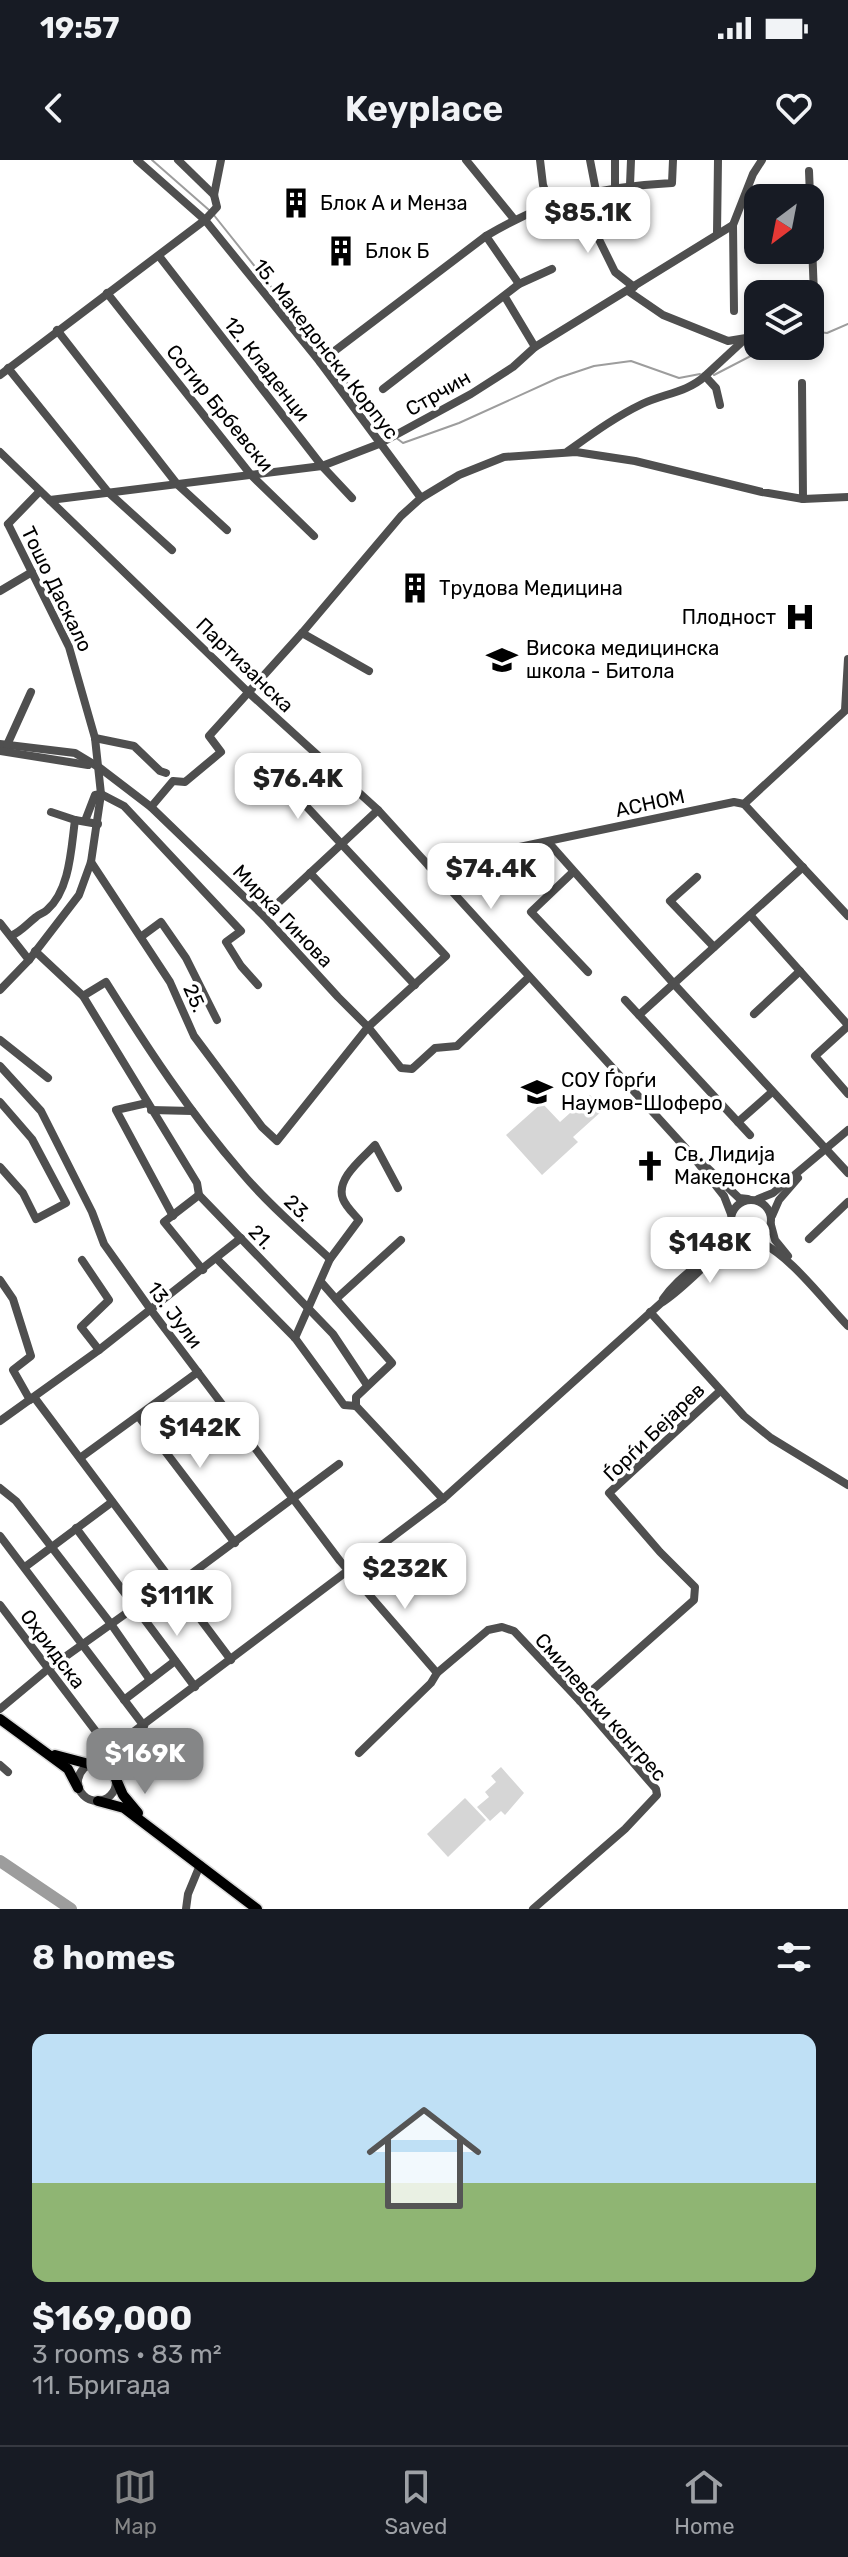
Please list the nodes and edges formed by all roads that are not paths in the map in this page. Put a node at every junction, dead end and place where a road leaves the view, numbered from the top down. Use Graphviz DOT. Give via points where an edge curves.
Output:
graph roads {
  1 [pos="137,160"];
  2 [pos="178,160"];
  3 [pos="221,160"];
  4 [pos="466,160"];
  5 [pos="540,160"];
  6 [pos="590,160"];
  7 [pos="615,160"];
  8 [pos="631,160"];
  9 [pos="673,160"];
  10 [pos="718,160"];
  11 [pos="762,160"];
  12 [pos="809,171"];
  13 [pos="630,185"];
  14 [pos="615,187"];
  15 [pos="596,191"];
  16 [pos="214,195"];
  17 [pos="577,195"];
  18 [pos="550,204"];
  19 [pos="514,219"];
  20 [pos="205,220"];
  21 [pos="733,225"];
  22 [pos="717,233"];
  23 [pos="486,236"];
  24 [pos="159,256"];
  25 [pos="552,269"];
  26 [pos="813,280"];
  27 [pos="519,284"];
  28 [pos="631,289"];
  29 [pos="107,293"];
  30 [pos="505,297"];
  31 [pos="734,311"];
  32 [pos="57,330"];
  33 [pos="744,339"];
  34 [pos="744,341"];
  35 [pos="535,347"];
  36 [pos="320,362"];
  37 [pos="8,368"];
  38 [pos="0,375"];
  39 [pos="705,376"];
  40 [pos="802,383"];
  41 [pos="383,389"];
  42 [pos="720,405"];
  43 [pos="379,444"];
  44 [pos="0,452"];
  45 [pos="567,452"];
  46 [pos="322,466"];
  47 [pos="251,475"];
  48 [pos="177,484"];
  49 [pos="40,491"];
  50 [pos="108,492"];
  51 [pos="848,497"];
  52 [pos="352,498"];
  53 [pos="421,498"];
  54 [pos="803,499"];
  55 [pos="50,500"];
  56 [pos="4,524"];
  57 [pos="227,530"];
  58 [pos="314,536"];
  59 [pos="172,550"];
  60 [pos="32,572"];
  61 [pos="0,591"];
  62 [pos="302,633"];
  63 [pos="848,659"];
  64 [pos="369,671"];
  65 [pos="31,692"];
  66 [pos="248,692"];
  67 [pos="847,711"];
  68 [pos="95,738"];
  69 [pos="2,747"];
  70 [pos="318,756"];
  71 [pos="100,768"];
  72 [pos="166,773"];
  73 [pos="278,776"];
  74 [pos="101,794"];
  75 [pos="257,795"];
  76 [pos="744,804"];
  77 [pos="151,807"];
  78 [pos="378,810"];
  79 [pos="51,812"];
  80 [pos="80,821"];
  81 [pos="98,824"];
  82 [pos="548,842"];
  83 [pos="341,843"];
  84 [pos="91,862"];
  85 [pos="429,866"];
  86 [pos="803,867"];
  87 [pos="573,872"];
  88 [pos="310,873"];
  89 [pos="697,877"];
  90 [pos="670,901"];
  91 [pos="661,908"];
  92 [pos="750,915"];
  93 [pos="264,916"];
  94 [pos="848,916"];
  95 [pos="0,923"];
  96 [pos="11,936"];
  97 [pos="142,936"];
  98 [pos="714,947"];
  99 [pos="35,951"];
  100 [pos="29,960"];
  101 [pos="800,971"];
  102 [pos="588,972"];
  103 [pos="529,977"];
  104 [pos="674,984"];
  105 [pos="258,985"];
  106 [pos="415,985"];
  107 [pos="0,990"];
  108 [pos="83,996"];
  109 [pos="625,1000"];
  110 [pos="754,1014"];
  111 [pos="639,1015"];
  112 [pos="217,1020"];
  113 [pos="848,1026"];
  114 [pos="368,1027"];
  115 [pos="0,1040"];
  116 [pos="0,1066"];
  117 [pos="48,1078"];
  118 [pos="772,1092"];
  119 [pos="848,1094"];
  120 [pos="0,1102"];
  121 [pos="149,1106"];
  122 [pos="192,1111"];
  123 [pos="738,1122"];
  124 [pos="848,1130"];
  125 [pos="750,1135"];
  126 [pos="827,1149"];
  127 [pos="691,1154"];
  128 [pos="0,1167"];
  129 [pos="848,1173"];
  130 [pos="398,1188"];
  131 [pos="199,1195"];
  132 [pos="752,1200"];
  133 [pos="848,1202"];
  134 [pos="173,1216"];
  135 [pos="731,1218"];
  136 [pos="771,1222"];
  137 [pos="241,1238"];
  138 [pos="809,1239"];
  139 [pos="401,1240"];
  140 [pos="751,1240"];
  141 [pos="217,1259"];
  142 [pos="330,1259"];
  143 [pos="82,1260"];
  144 [pos="203,1270"];
  145 [pos="0,1280"];
  146 [pos="321,1282"];
  147 [pos="807,1283"];
  148 [pos="336,1299"];
  149 [pos="661,1303"];
  150 [pos="307,1307"];
  151 [pos="151,1310"];
  152 [pos="650,1312"];
  153 [pos="848,1326"];
  154 [pos="295,1338"];
  155 [pos="99,1350"];
  156 [pos="198,1372"];
  157 [pos="367,1385"];
  158 [pos="720,1391"];
  159 [pos="32,1399"];
  160 [pos="356,1406"];
  161 [pos="139,1417"];
  162 [pos="0,1421"];
  163 [pos="80,1458"];
  164 [pos="339,1464"];
  165 [pos="848,1485"];
  166 [pos="0,1488"];
  167 [pos="294,1499"];
  168 [pos="443,1499"];
  169 [pos="112,1502"];
  170 [pos="76,1528"];
  171 [pos="0,1536"];
  172 [pos="235,1543"];
  173 [pos="52,1547"];
  174 [pos="25,1567"];
  175 [pos="348,1570"];
  176 [pos="175,1586"];
  177 [pos="0,1605"];
  178 [pos="135,1607"];
  179 [pos="111,1624"];
  180 [pos="82,1644"];
  181 [pos="231,1660"];
  182 [pos="175,1661"];
  183 [pos="48,1669"];
  184 [pos="437,1673"];
  185 [pos="150,1680"];
  186 [pos="195,1687"];
  187 [pos="124,1700"];
  188 [pos="580,1701"];
  189 [pos="0,1709"];
  190 [pos="0,1719"];
  191 [pos="140,1729"];
  192 [pos="110,1750"];
  193 [pos="46,1751"];
  194 [pos="359,1753"];
  195 [pos="90,1763"];
  196 [pos="0,1765"];
  197 [pos="8,1772"];
  198 [pos="116,1779"];
  199 [pos="78,1788"];
  200 [pos="98,1801"];
  201 [pos="150,1827"];
  202 [pos="200,1865"];
  203 [pos="186,1909"];
  204 [pos="257,1909"];
  205 [pos="533,1909"];
  1 -- 20 [label="street, 15. Македонски Корпус"];
  2 -- 16 [label="street"];
  3 -- 16 [label="street"];
  4 -- 19 [label="street"];
  5 -- 18 [label="street"];
  6 -- 15 [label="street"];
  7 -- 14 [label="street"];
  8 -- 13 [label="street"];
  9 -- 13 [label="street" via="672,183"];
  10 -- 22 [label="street"];
  11 -- 21 [label="street"];
  12 -- 26 [label="street"];
  13 -- 14 [label="street"];
  14 -- 15 [label="street"];
  15 -- 17 [label="street"];
  16 -- 20 [label="street" via="217,207"];
  17 -- 18 [label="street"];
  17 -- 28 [label="street" via="615,272"];
  18 -- 19 [label="street"];
  19 -- 23 [label="street"];
  20 -- 24 [label="street"];
  20 -- 36 [label="street, 15. Македонски Корпус"];
  21 -- 22 [label="street, Стрчин"];
  21 -- 31 [label="street"];
  22 -- 28 [label="street, Стрчин"];
  23 -- 27 [label="street"];
  23 -- 36 [label="street"];
  24 -- 29 [label="street"];
  24 -- 46 [label="street, 12. Кладенци"];
  25 -- 27 [label="street"];
  27 -- 30 [label="street"];
  28 -- 33 [label="street" via="663,315 728,341"];
  28 -- 35 [label="street, Стрчин"];
  29 -- 32 [label="street"];
  29 -- 47 [label="street, Сотир Брбевски"];
  30 -- 35 [label="street"];
  30 -- 41 [label="street"];
  32 -- 37 [label="street"];
  32 -- 48 [label="street"];
  34 -- 39 [label="street"];
  35 -- 43 [label="street, Стрчин" via="502,373"];
  36 -- 43 [label="street, 15. Македонски Корпус"];
  37 -- 38 [label="street"];
  37 -- 50 [label="street"];
  39 -- 42 [label="street" via="716,388"];
  39 -- 45 [label="street" via="621,415"];
  40 -- 54 [label="street"];
  43 -- 46 [label="street, Стрчин"];
  43 -- 53 [label="street, 15. Македонски Корпус"];
  44 -- 49 [label="street, Партизанска"];
  45 -- 53 [label="street" via="504,457"];
  45 -- 54 [label="street" via="635,461"];
  46 -- 47 [label="street, Стрчин"];
  46 -- 52 [label="street, 12. Кладенци"];
  47 -- 48 [label="street, Стрчин"];
  47 -- 58 [label="street, Сотир Брбевски"];
  48 -- 50 [label="street, Стрчин"];
  48 -- 57 [label="street"];
  49 -- 55 [label="street, Партизанска"];
  49 -- 56 [label="street"];
  50 -- 55 [label="street, Стрчин"];
  50 -- 59 [label="street"];
  51 -- 54 [label="street"];
  53 -- 62 [label="street"];
  55 -- 66 [label="street, Партизанска"];
  56 -- 60 [label="street, Тошо Даскало"];
  60 -- 61 [label="street"];
  60 -- 68 [label="street, Тошо Даскало" via="69,647"];
  62 -- 64 [label="street"];
  62 -- 66 [label="street"];
  63 -- 67 [label="street"];
  65 -- 69 [label="street"];
  66 -- 70 [label="street, Партизанска"];
  66 -- 77 [label="street" via="209,736 221,752 185,782 173,781"];
  67 -- 76 [label="street"];
  68 -- 71 [label="street, Тошо Даскало"];
  68 -- 72 [label="street" via="134,746"];
  69 -- 71 [label="street, Мирка Гинова" via="75,753"];
  70 -- 73 [label="street" via="313,761 298,759"];
  70 -- 78 [label="street, Партизанска"];
  71 -- 74 [label="street, Тошо Даскало"];
  71 -- 77 [label="street, Мирка Гинова"];
  73 -- 75 [label="street"];
  73 -- 83 [label="street"];
  74 -- 80 [label="street" via="95,795"];
  74 -- 81 [label="street, Тошо Даскало"];
  74 -- 105 [label="street" via="124,806 241,931 226,942"];
  76 -- 82 [label="street, АСНОМ"];
  76 -- 86 [label="street"];
  77 -- 93 [label="street, Мирка Гинова"];
  78 -- 83 [label="street"];
  78 -- 85 [label="street, Партизанска"];
  79 -- 80 [label="street"];
  80 -- 81 [label="street"];
  80 -- 96 [label="street" via="60,894"];
  81 -- 84 [label="street, Тошо Даскало"];
  82 -- 85 [label="street, АСНОМ"];
  82 -- 87 [label="street"];
  83 -- 88 [label="street"];
  83 -- 106 [label="street" via="446,956"];
  84 -- 97 [label="street, 25."];
  84 -- 99 [label="street, Тошо Даскало" via="72,907"];
  85 -- 103 [label="street, Партизанска"];
  86 -- 92 [label="street"];
  86 -- 94 [label="street"];
  87 -- 102 [label="street" via="531,912"];
  87 -- 104 [label="street"];
  88 -- 93 [label="street"];
  88 -- 106 [label="street"];
  89 -- 90 [label="street"];
  90 -- 91 [label="street"];
  90 -- 98 [label="street"];
  92 -- 98 [label="street"];
  92 -- 101 [label="street"];
  93 -- 114 [label="street, Мирка Гинова"];
  95 -- 96 [label="street"];
  96 -- 100 [label="street"];
  97 -- 112 [label="street" via="161,922"];
  97 -- 114 [label="street, 25." via="194,1036 277,1141"];
  98 -- 104 [label="street"];
  99 -- 100 [label="street, Тошо Даскало"];
  99 -- 108 [label="street, 21."];
  100 -- 107 [label="street, Тошо Даскало"];
  101 -- 110 [label="street"];
  101 -- 113 [label="street"];
  103 -- 114 [label="street, Мирка Гинова" via="457,1046 435,1048 412,1069 401,1068"];
  103 -- 127 [label="street, Партизанска"];
  104 -- 111 [label="street"];
  104 -- 118 [label="street"];
  106 -- 114 [label="street"];
  108 -- 121 [label="street, 21."];
  108 -- 122 [label="street, 23." via="106,982"];
  109 -- 111 [label="street"];
  111 -- 123 [label="street"];
  113 -- 119 [label="street" via="815,1056"];
  115 -- 117 [label="street"];
  116 -- 151 [label="street, 13. Јули" via="41,1111 104,1244"];
  118 -- 123 [label="street"];
  118 -- 126 [label="street"];
  120 -- 128 [label="street" via="32,1139 66,1203 36,1219 23,1193"];
  121 -- 122 [label="street"];
  121 -- 131 [label="street, 21." via="197,1183"];
  121 -- 134 [label="street" via="116,1110"];
  122 -- 142 [label="street, 23." via="243,1174"];
  123 -- 125 [label="street"];
  124 -- 126 [label="street"];
  126 -- 129 [label="street"];
  126 -- 132 [label="street" via="773,1193"];
  126 -- 136 [label="street" via="784,1193"];
  127 -- 132 [label="street, Партизанска" via="739,1198"];
  127 -- 135 [label="street, Партизанска" via="724,1196"];
  130 -- 142 [label="street" via="375,1145 341,1188 343,1200 359,1220"];
  131 -- 134 [label="street"];
  131 -- 137 [label="street, 21."];
  132 -- 135 [label="street" via="738,1204"];
  132 -- 136 [label="street" via="766,1206"];
  133 -- 138 [label="street"];
  134 -- 144 [label="street" via="164,1222"];
  135 -- 140 [label="street" via="736,1233"];
  135 -- 149 [label="street" via="720,1244"];
  136 -- 140 [label="street" via="765,1235"];
  136 -- 147 [label="street" via="775,1240"];
  137 -- 141 [label="street"];
  137 -- 150 [label="street, 21."];
  139 -- 148 [label="street"];
  140 -- 147 [label="street" via="769,1244"];
  140 -- 149 [label="street" via="726,1249"];
  141 -- 144 [label="street"];
  141 -- 154 [label="street"];
  142 -- 146 [label="street"];
  143 -- 155 [label="street" via="109,1300 81,1327"];
  144 -- 151 [label="street"];
  145 -- 159 [label="street" via="13,1299 29,1346 31,1356 13,1370"];
  146 -- 148 [label="street"];
  146 -- 150 [label="street"];
  147 -- 153 [label="street"];
  148 -- 157 [label="street" via="392,1363"];
  149 -- 152 [label="street"];
  150 -- 154 [label="street"];
  150 -- 157 [label="street, 21." via="333,1334"];
  151 -- 155 [label="street"];
  151 -- 156 [label="street, 13. Јули"];
  152 -- 158 [label="street"];
  152 -- 168 [label="street"];
  154 -- 160 [label="street" via="344,1405"];
  155 -- 159 [label="street"];
  156 -- 161 [label="street"];
  156 -- 167 [label="street, 13. Јули"];
  157 -- 160 [label="street" via="356,1397"];
  158 -- 165 [label="street" via="771,1438"];
  158 -- 188 [label="street, Ѓорѓи Бејарев" via="609,1493 695,1587 694,1600"];
  159 -- 162 [label="street"];
  159 -- 163 [label="street"];
  160 -- 168 [label="street"];
  161 -- 163 [label="street"];
  161 -- 172 [label="street"];
  163 -- 169 [label="street"];
  164 -- 167 [label="street"];
  166 -- 173 [label="street"];
  167 -- 172 [label="street"];
  167 -- 175 [label="street, 13. Јули"];
  168 -- 175 [label="street"];
  169 -- 170 [label="street"];
  169 -- 176 [label="street"];
  170 -- 173 [label="street"];
  170 -- 178 [label="street"];
  171 -- 174 [label="street"];
  172 -- 176 [label="street"];
  173 -- 174 [label="street"];
  173 -- 179 [label="street"];
  174 -- 180 [label="street"];
  175 -- 181 [label="street"];
  175 -- 184 [label="street, 13. Јули"];
  176 -- 181 [label="street"];
  177 -- 183 [label="street, Охридска"];
  178 -- 179 [label="street"];
  178 -- 182 [label="street"];
  179 -- 180 [label="street"];
  179 -- 185 [label="street"];
  180 -- 183 [label="street"];
  180 -- 187 [label="street"];
  181 -- 186 [label="street"];
  182 -- 185 [label="street"];
  182 -- 186 [label="street"];
  183 -- 189 [label="street"];
  183 -- 192 [label="street, Охридска"];
  184 -- 188 [label="street, Смилевски конгрес" via="488,1630 502,1627 514,1631"];
  184 -- 194 [label="street, Смилевски конгрес"];
  185 -- 187 [label="street"];
  186 -- 191 [label="street"];
  187 -- 191 [label="street"];
  188 -- 205 [label="street, Смилевски конгрес" via="657,1795"];
  190 -- 193 [label="main road"];
  191 -- 192 [label="street"];
  191 -- 198 [label="street" via="123,1752"];
  192 -- 195 [label="street"];
  193 -- 195 [label="main road"];
  193 -- 199 [label="main road" via="68,1769"];
  195 -- 198 [label="street" via="105,1764"];
  195 -- 199 [label="street" via="78,1776"];
  196 -- 197 [label="street"];
  198 -- 200 [label="street" via="110,1796"];
  198 -- 201 [label="main road"];
  199 -- 200 [label="street" via="85,1798"];
  200 -- 201 [label="main road" via="124,1808"];
  201 -- 202 [label="main road"];
  202 -- 203 [label="street"];
  202 -- 204 [label="main road"];
}
